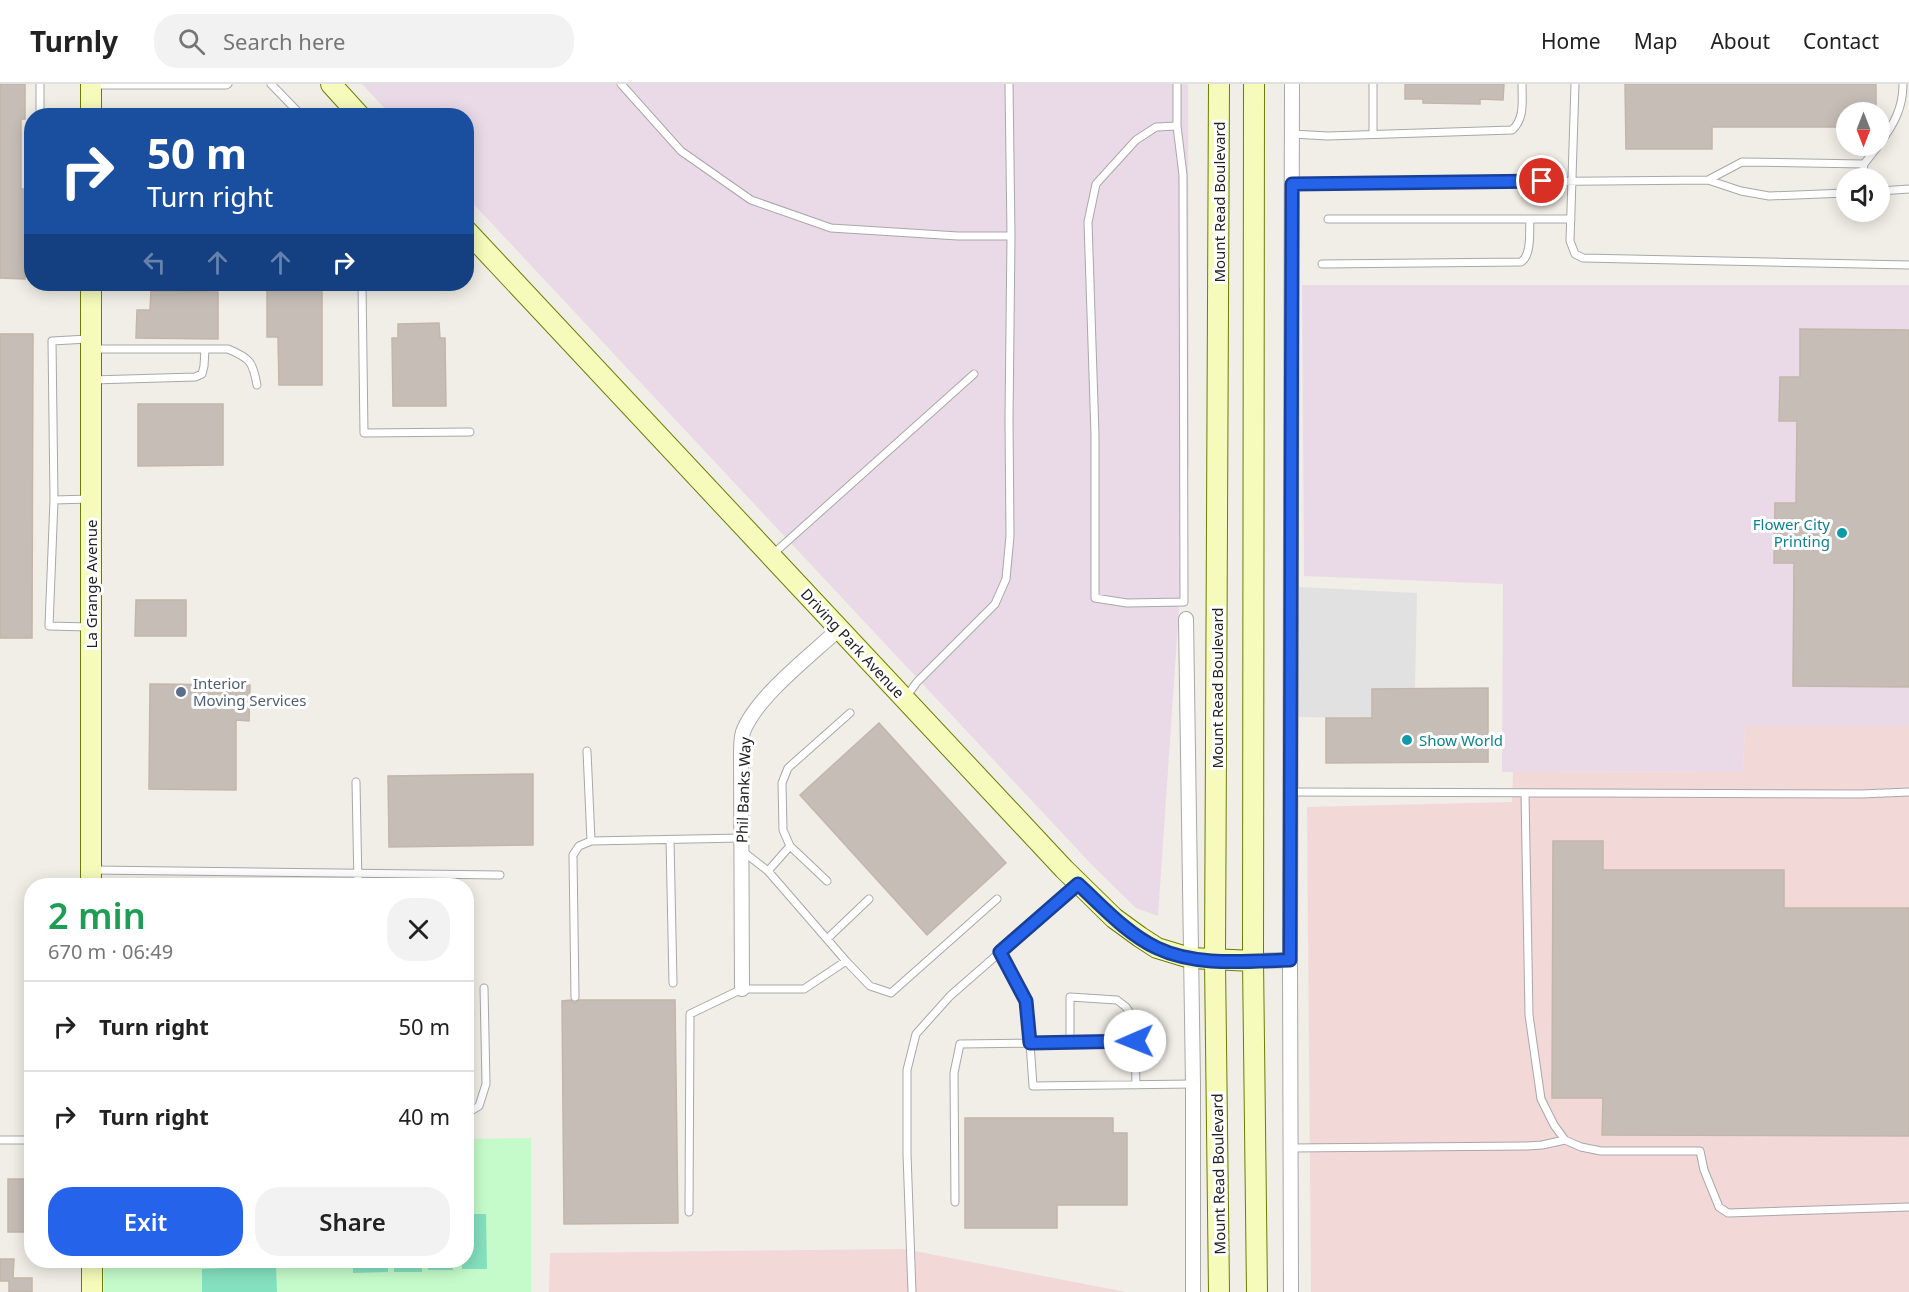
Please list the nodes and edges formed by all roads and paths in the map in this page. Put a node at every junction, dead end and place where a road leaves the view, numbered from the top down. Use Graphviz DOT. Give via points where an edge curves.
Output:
graph roads {
  1 [pos="40,84"];
  2 [pos="228,84"];
  3 [pos="272,84"];
  4 [pos="331,84"];
  5 [pos="621,84"];
  6 [pos="1009,84"];
  7 [pos="1177,84"];
  8 [pos="1219,84"];
  9 [pos="1254,84"];
  10 [pos="1292,84"];
  11 [pos="1372,84"];
  12 [pos="1522,84"];
  13 [pos="1575,84"];
  14 [pos="1903,84"];
  15 [pos="91,85"];
  16 [pos="127,85"];
  17 [pos="40,108"];
  18 [pos="91,108"];
  19 [pos="294,108"];
  20 [pos="353,108"];
  21 [pos="1177,126"];
  22 [pos="1890,130"];
  23 [pos="1292,134"];
  24 [pos="1373,134"];
  25 [pos="1870,156"];
  26 [pos="1864,164"];
  27 [pos="1863,168"];
  28 [pos="1708,180"];
  29 [pos="1572,182"];
  30 [pos="1292,184"];
  31 [pos="1909,189"];
  32 [pos="1890,190"];
  33 [pos="1836,193"];
  34 [pos="1328,219"];
  35 [pos="1530,219"];
  36 [pos="1571,219"];
  37 [pos="1011,236"];
  38 [pos="474,239"];
  39 [pos="1322,264"];
  40 [pos="1909,265"];
  41 [pos="91,291"];
  42 [pos="362,291"];
  43 [pos="91,344"];
  44 [pos="205,349"];
  45 [pos="974,374"];
  46 [pos="91,380"];
  47 [pos="257,385"];
  48 [pos="470,432"];
  49 [pos="91,499"];
  50 [pos="54,500"];
  51 [pos="771,555"];
  52 [pos="1184,602"];
  53 [pos="1186,619"];
  54 [pos="91,627"];
  55 [pos="839,629"];
  56 [pos="905,699"];
  57 [pos="850,712"];
  58 [pos="587,752"];
  59 [pos="356,782"];
  60 [pos="1290,792"];
  61 [pos="1909,792"];
  62 [pos="1525,793"];
  63 [pos="670,840"];
  64 [pos="591,841"];
  65 [pos="741,844"];
  66 [pos="790,846"];
  67 [pos="768,871"];
  68 [pos="358,872"];
  69 [pos="500,875"];
  70 [pos="91,878"];
  71 [pos="358,878"];
  72 [pos="827,881"];
  73 [pos="1078,884"];
  74 [pos="997,899"];
  75 [pos="869,900"];
  76 [pos="827,939"];
  77 [pos="1000,952"];
  78 [pos="1190,958"];
  79 [pos="1290,960"];
  80 [pos="846,961"];
  81 [pos="1215,961"];
  82 [pos="1253,961"];
  83 [pos="673,983"];
  84 [pos="484,988"];
  85 [pos="742,989"];
  86 [pos="575,998"];
  87 [pos="1135,1041"];
  88 [pos="1070,1042"];
  89 [pos="1030,1043"];
  90 [pos="1193,1084"];
  91 [pos="1136,1085"];
  92 [pos="474,1109"];
  93 [pos="0,1140"];
  94 [pos="24,1140"];
  95 [pos="1565,1140"];
  96 [pos="1291,1148"];
  97 [pos="955,1202"];
  98 [pos="1909,1207"];
  99 [pos="689,1212"];
  100 [pos="92,1268"];
  101 [pos="92,1292"];
  102 [pos="912,1292"];
  103 [pos="1193,1292"];
  104 [pos="1219,1292"];
  105 [pos="1257,1292"];
  106 [pos="1292,1292"];
  1 -- 17 [label="lane"];
  2 -- 16 [label="lane"];
  3 -- 19 [label="lane"];
  4 -- 20 [label="main road"];
  5 -- 37 [label="lane" via="681,151 751,200 831,228"];
  6 -- 37 [label="lane"];
  7 -- 21 [label="lane"];
  8 -- 81 [label="main road, Mount Read Boulevard"];
  9 -- 82 [label="main road"];
  10 -- 23 [label="street"];
  11 -- 24 [label="lane"];
  12 -- 24 [label="lane" via="1521,113 1512,130"];
  13 -- 29 [label="lane"];
  14 -- 22 [label="lane" via="1903,101"];
  15 -- 16 [label="lane"];
  15 -- 18 [label="main road"];
  21 -- 52 [label="lane" via="1183,175"];
  21 -- 52 [label="lane" via="1156,127 1136,140 1096,184 1088,222 1095,435 1095,597 1127,603"];
  23 -- 24 [label="lane"];
  23 -- 30 [label="street"];
  25 -- 26 [label="lane"];
  26 -- 27 [label="lane"];
  26 -- 28 [label="lane" via="1742,162"];
  28 -- 29 [label="lane"];
  28 -- 33 [label="lane" via="1769,196"];
  29 -- 30 [label="lane"];
  29 -- 36 [label="lane"];
  30 -- 60 [label="street"];
  31 -- 32 [label="lane"];
  34 -- 35 [label="lane"];
  35 -- 36 [label="lane"];
  35 -- 39 [label="lane" via="1528,254 1521,262"];
  36 -- 40 [label="lane" via="1570,241 1575,254 1583,258"];
  37 -- 56 [label="lane" via="1010,536 1006,579 995,604"];
  38 -- 51 [label="main road, Driving Park Avenue"];
  41 -- 43 [label="main road, La Grange Avenue"];
  42 -- 48 [label="lane" via="364,433"];
  43 -- 44 [label="lane"];
  43 -- 46 [label="main road, La Grange Avenue"];
  43 -- 50 [label="lane" via="52,341"];
  44 -- 46 [label="lane" via="202,374 195,377"];
  44 -- 47 [label="lane" via="228,349 241,354 254,366"];
  45 -- 51 [label="lane"];
  46 -- 49 [label="main road, La Grange Avenue"];
  49 -- 50 [label="lane"];
  49 -- 54 [label="main road, La Grange Avenue"];
  50 -- 54 [label="lane" via="49,626"];
  51 -- 55 [label="main road, Driving Park Avenue"];
  52 -- 53 [label="lane"];
  53 -- 78 [label="street, Mount Read Boulevard"];
  54 -- 70 [label="main road, La Grange Avenue"];
  55 -- 56 [label="main road, Driving Park Avenue"];
  55 -- 65 [label="street, Phil Banks Way" via="750,716 742,734"];
  56 -- 73 [label="main road, Driving Park Avenue"];
  57 -- 66 [label="lane" via="788,768 782,783 783,830"];
  58 -- 64 [label="lane"];
  59 -- 68 [label="lane"];
  60 -- 62 [label="lane"];
  60 -- 79 [label="street"];
  61 -- 62 [label="lane"];
  62 -- 95 [label="lane" via="1529,1014 1541,1099"];
  63 -- 64 [label="lane"];
  63 -- 65 [label="lane"];
  63 -- 83 [label="lane"];
  64 -- 86 [label="lane" via="579,846 573,855"];
  65 -- 67 [label="lane"];
  65 -- 85 [label="street, Phil Banks Way"];
  66 -- 67 [label="lane"];
  66 -- 72 [label="lane"];
  67 -- 76 [label="lane"];
  68 -- 69 [label="lane"];
  68 -- 70 [label="lane"];
  68 -- 71 [label="lane"];
  73 -- 77 [label="lane"];
  73 -- 78 [label="main road, Driving Park Avenue" via="1140,937 1157,948"];
  74 -- 80 [label="lane" via="891,993 870,986"];
  75 -- 76 [label="lane"];
  76 -- 80 [label="lane"];
  77 -- 89 [label="lane" via="1026,1001"];
  77 -- 102 [label="lane" via="950,996 916,1034 907,1070"];
  78 -- 81 [label="main road, Driving Park Avenue"];
  78 -- 90 [label="street, Mount Read Boulevard"];
  79 -- 82 [label="street, Driving Park Avenue"];
  79 -- 96 [label="street"];
  80 -- 85 [label="lane" via="804,989"];
  81 -- 82 [label="main road, Driving Park Avenue"];
  81 -- 104 [label="main road, Mount Read Boulevard"];
  82 -- 105 [label="main road"];
  84 -- 92 [label="lane" via="486,1084 479,1106"];
  85 -- 99 [label="lane" via="690,1014"];
  87 -- 88 [label="lane"];
  87 -- 88 [label="lane" via="1132,1016 1126,1006 1117,1000 1070,997"];
  87 -- 91 [label="lane"];
  88 -- 89 [label="lane"];
  89 -- 91 [label="lane" via="1033,1086"];
  89 -- 97 [label="lane" via="960,1044 954,1073"];
  90 -- 91 [label="lane"];
  90 -- 103 [label="street, Mount Read Boulevard"];
  93 -- 94 [label="lane"];
  95 -- 96 [label="lane" via="1527,1146"];
  95 -- 98 [label="lane" via="1601,1151 1700,1151 1714,1198 1728,1213"];
  96 -- 106 [label="street"];
  100 -- 101 [label="main road"];
}
